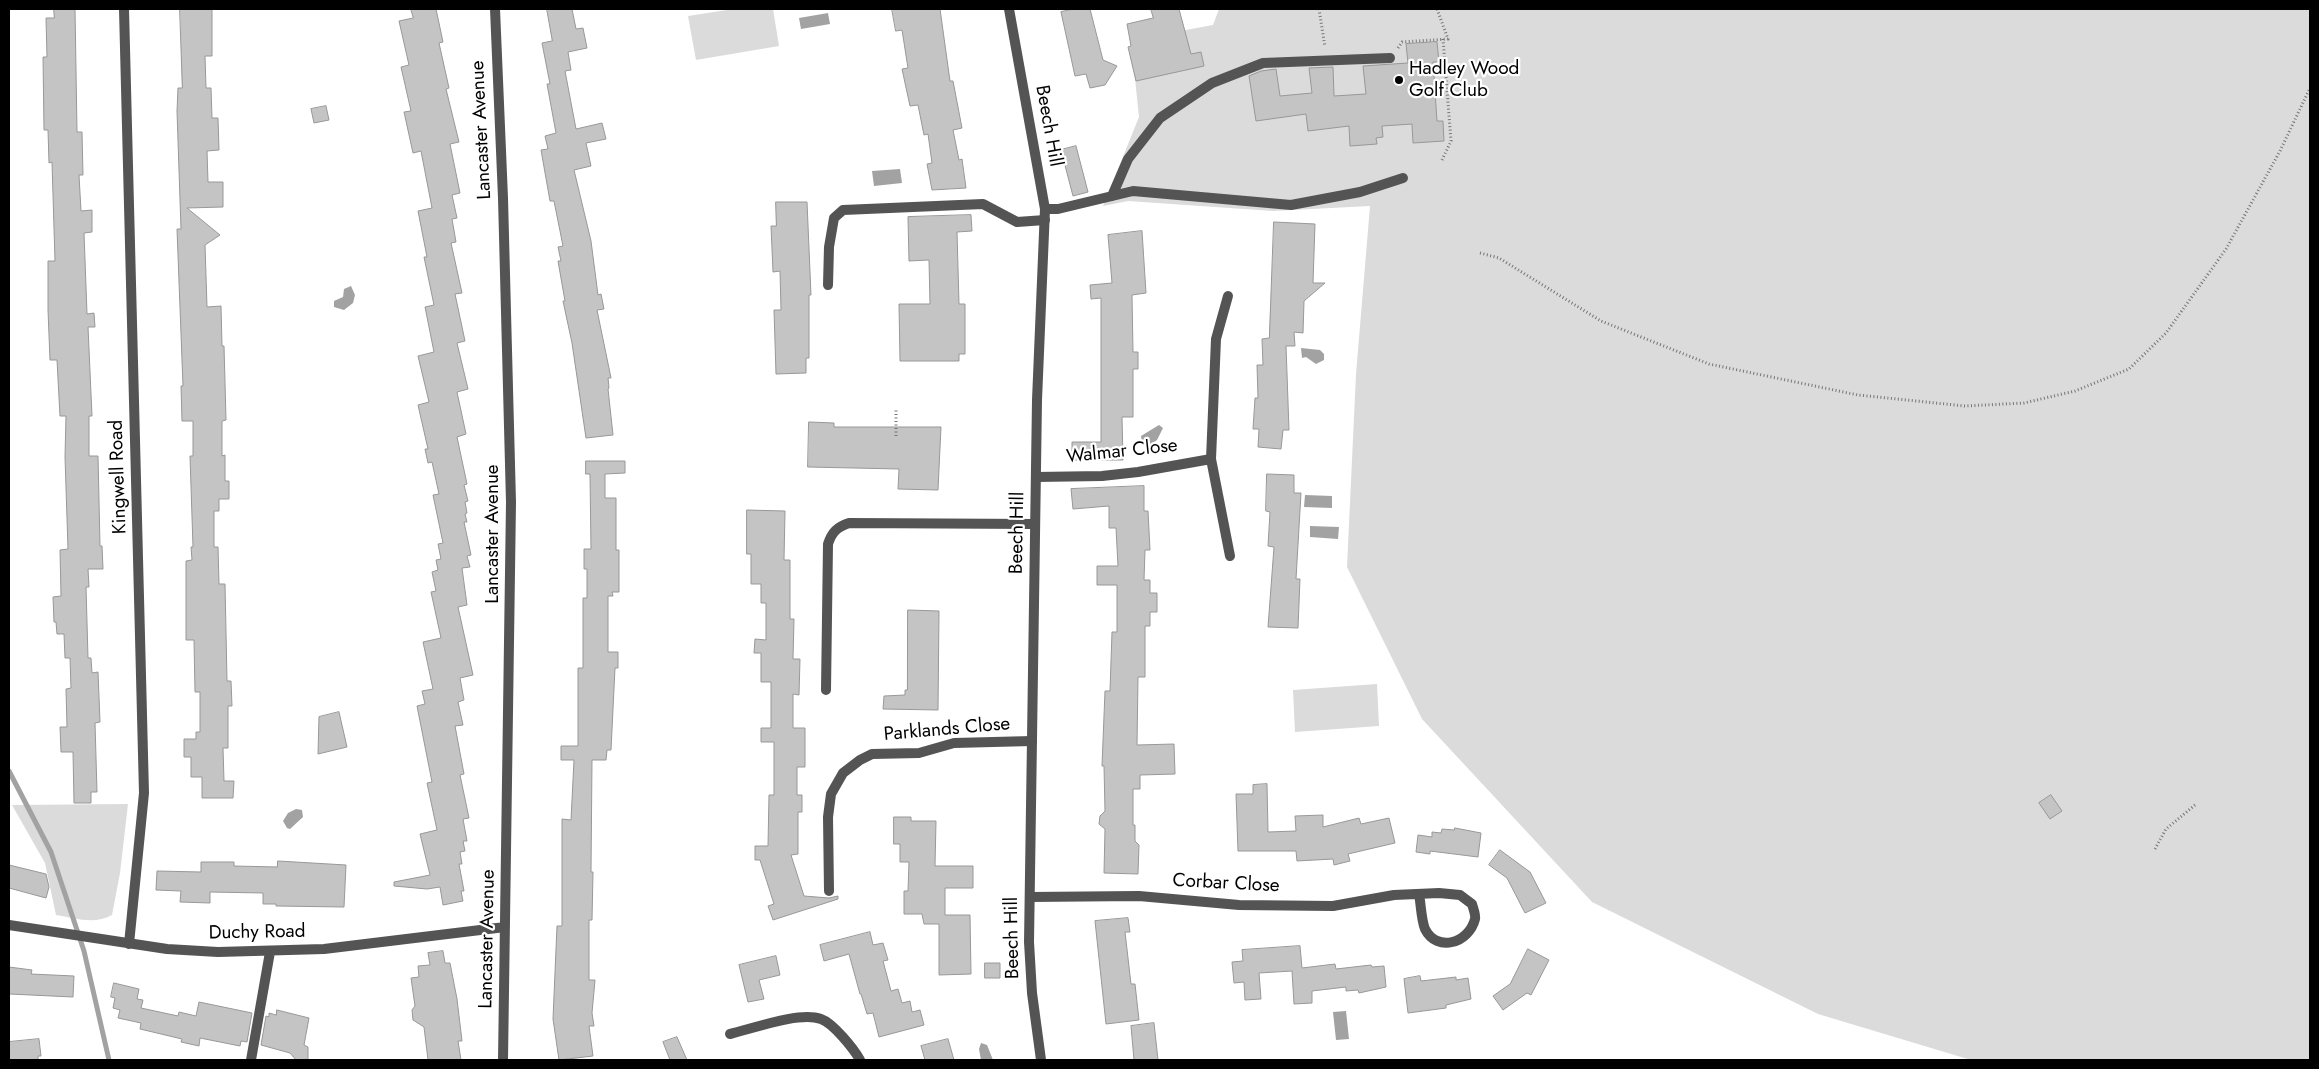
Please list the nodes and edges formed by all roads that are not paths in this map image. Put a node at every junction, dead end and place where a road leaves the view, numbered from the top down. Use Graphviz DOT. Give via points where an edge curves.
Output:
graph roads {
  1 [pos="124,9"];
  2 [pos="495,9"];
  3 [pos="1009,9"];
  4 [pos="1390,58"];
  5 [pos="1403,178"];
  6 [pos="1112,196"];
  7 [pos="1045,209"];
  8 [pos="1045,220"];
  9 [pos="828,285"];
  10 [pos="1228,296"];
  11 [pos="1211,458"];
  12 [pos="1036,477"];
  13 [pos="1035,524"];
  14 [pos="1230,556"];
  15 [pos="826,690"];
  16 [pos="1032,741"];
  17 [pos="829,891"];
  18 [pos="1420,894"];
  19 [pos="1030,898"];
  20 [pos="9,925"];
  21 [pos="505,927"];
  22 [pos="129,944"];
  23 [pos="270,952"];
  24 [pos="730,1034"];
  25 [pos="251,1060"];
  26 [pos="503,1060"];
  27 [pos="860,1060"];
  28 [pos="1041,1060"];
  1 -- 22 [label="street, Kingwell Road" via="144,794"];
  2 -- 21 [label="street, Lancaster Avenue" via="511,502"];
  3 -- 7 [label="street, Beech Hill"];
  4 -- 6 [label="street" via="1263,64 1212,83 1160,118 1128,159"];
  5 -- 6 [label="street" via="1360,192 1291,205 1133,191"];
  6 -- 7 [label="street"];
  7 -- 8 [label="street, Beech Hill"];
  8 -- 9 [label="street" via="1017,222 983,204 842,210 834,218"];
  8 -- 12 [label="street, Beech Hill"];
  10 -- 11 [label="street" via="1216,338"];
  11 -- 12 [label="street, Walmar Close" via="1102,476"];
  11 -- 14 [label="street"];
  12 -- 13 [label="street, Beech Hill"];
  13 -- 15 [label="street" via="849,522 839,526 828,544"];
  13 -- 16 [label="street, Beech Hill"];
  16 -- 17 [label="street, Parklands Close" via="954,743 919,752 872,754 860,760 843,773 831,794 828,817"];
  16 -- 19 [label="street, Beech Hill"];
  18 -- 18 [label="street, Corbar Close" via="1460,895 1472,904 1475,918 1470,931 1460,940 1443,944 1433,939 1425,928"];
  18 -- 19 [label="street, Corbar Close" via="1394,895 1333,906 1239,905 1139,896"];
  19 -- 28 [label="street, Beech Hill" via="1032,993"];
  20 -- 22 [label="street, Duchy Road"];
  21 -- 23 [label="street, Duchy Road" via="345,947"];
  21 -- 26 [label="street, Lancaster Avenue"];
  22 -- 23 [label="street, Duchy Road" via="218,952"];
  23 -- 25 [label="street"];
  24 -- 27 [label="street" via="795,1017 821,1019 851,1046"];
}
